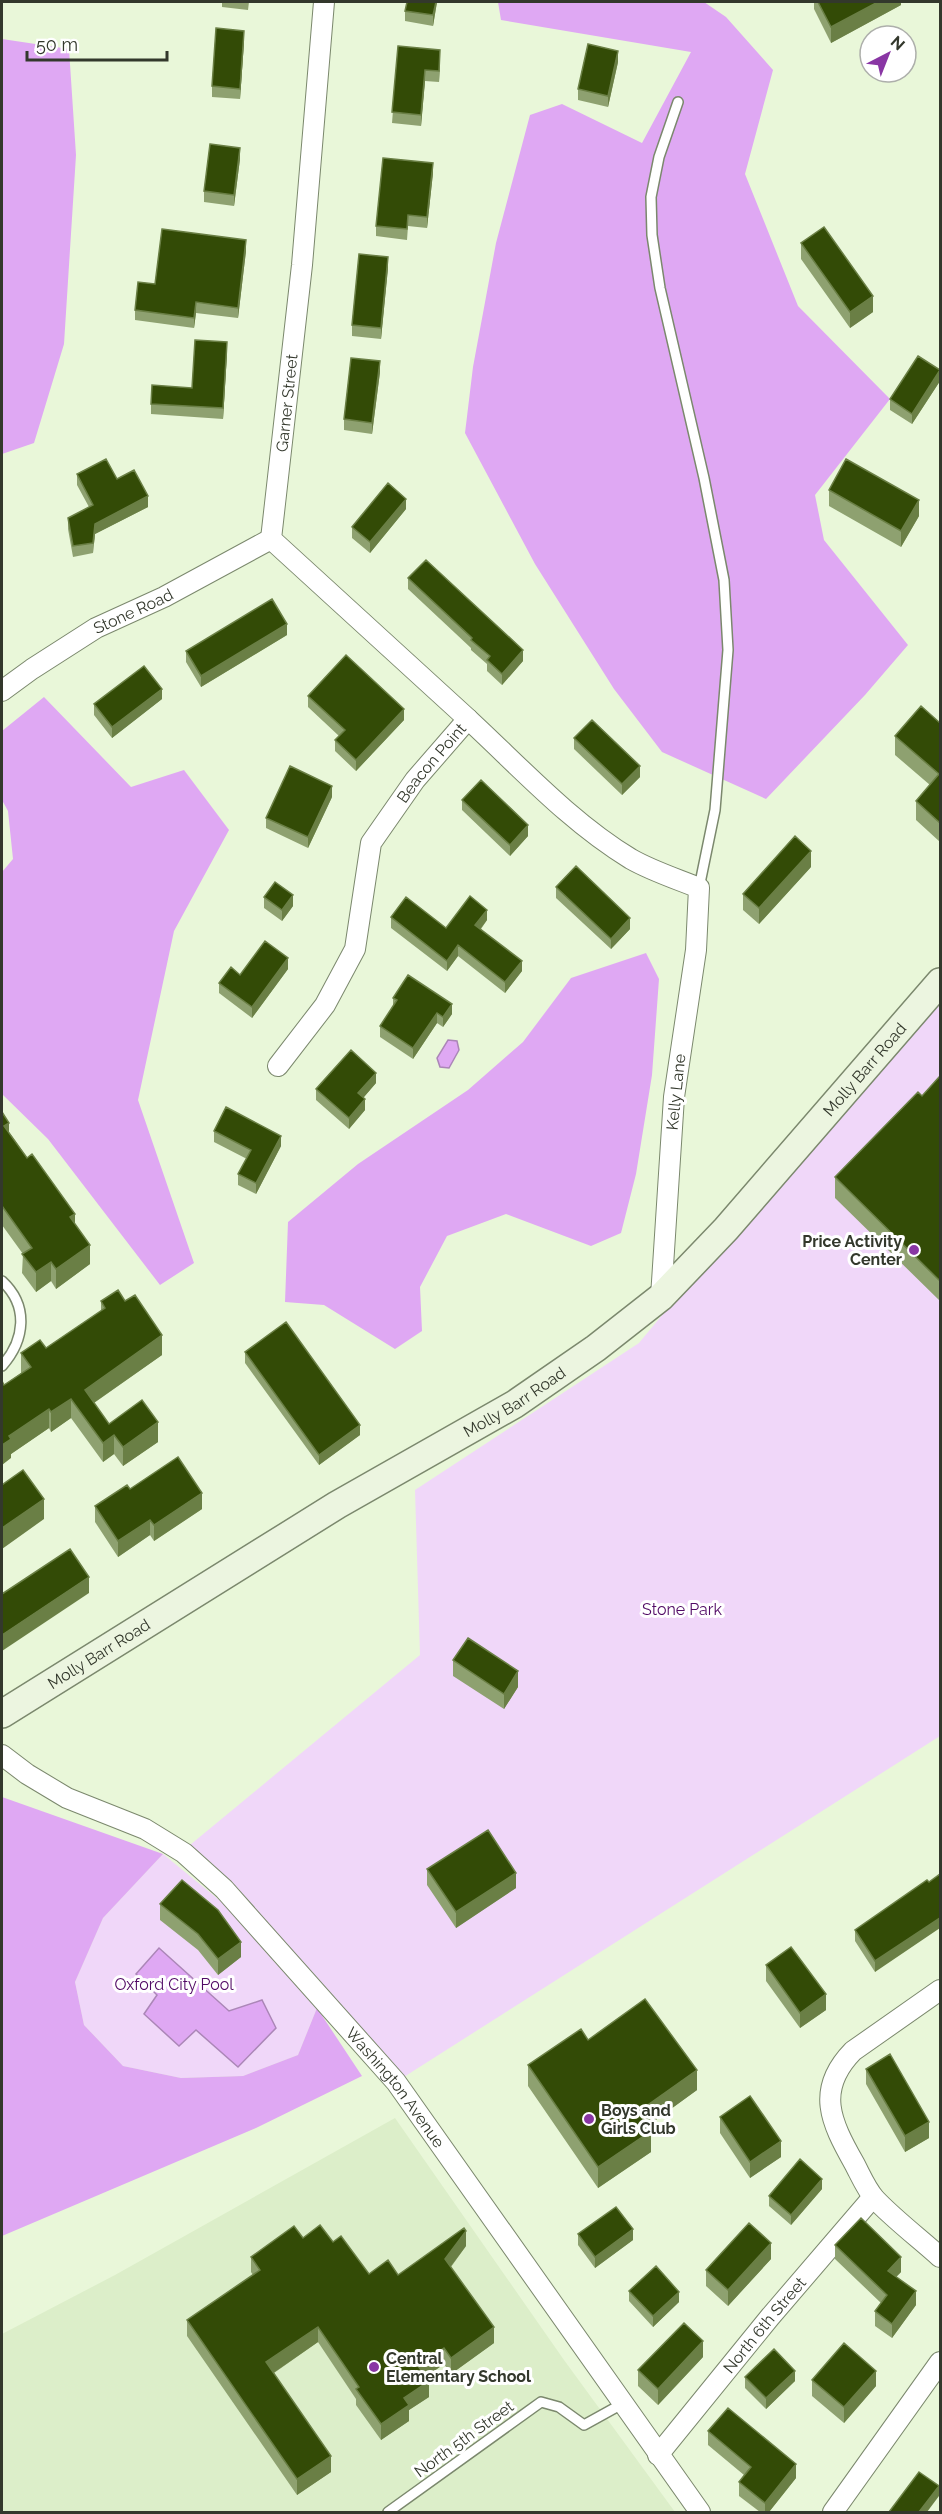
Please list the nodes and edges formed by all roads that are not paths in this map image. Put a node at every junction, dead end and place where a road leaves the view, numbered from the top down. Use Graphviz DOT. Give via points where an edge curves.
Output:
graph roads {
  1 [pos="324,2"];
  2 [pos="678,102"];
  3 [pos="271,538"];
  4 [pos="2,691"];
  5 [pos="468,719"];
  6 [pos="699,888"];
  7 [pos="940,982"];
  8 [pos="278,1066"];
  9 [pos="2,1281"];
  10 [pos="662,1297"];
  11 [pos="2,1366"];
  12 [pos="2,1714"];
  13 [pos="2,1755"];
  14 [pos="940,1990"];
  15 [pos="873,2197"];
  16 [pos="940,2257"];
  17 [pos="940,2362"];
  18 [pos="622,2404"];
  19 [pos="657,2455"];
  20 [pos="388,2512"];
  21 [pos="700,2512"];
  22 [pos="833,2512"];
  1 -- 3 [label="street, Garner Street" via="302,265"];
  2 -- 6 [label="lane" via="659,157 651,197 652,235 724,580 728,650 715,810"];
  3 -- 4 [label="street, Stone Road" via="164,597 96,628"];
  3 -- 5 [label="street"];
  5 -- 6 [label="street, Beacon Point" via="565,810 632,860"];
  5 -- 8 [label="street, Beacon Point" via="415,780 371,843 355,949 325,1005"];
  6 -- 10 [label="street, Kelly Lane" via="696,950 674,1097"];
  7 -- 10 [label="main road, Molly Barr Road"];
  9 -- 11 [label="lane" via="22,1315 21,1335"];
  10 -- 12 [label="main road, Molly Barr Road" via="515,1404 337,1505"];
  13 -- 18 [label="street, Washington Avenue" via="67,1798 145,1829 184,1853 224,1889 396,2082"];
  14 -- 15 [label="street" via="853,2051 832,2080 830,2111 835,2129"];
  15 -- 16 [label="street"];
  15 -- 19 [label="street, North 6th Street"];
  17 -- 22 [label="street"];
  18 -- 19 [label="street, Washington Avenue"];
  18 -- 20 [label="lane, North 5th Street" via="584,2425 559,2407 541,2402"];
  19 -- 21 [label="street, Washington Avenue"];
}
